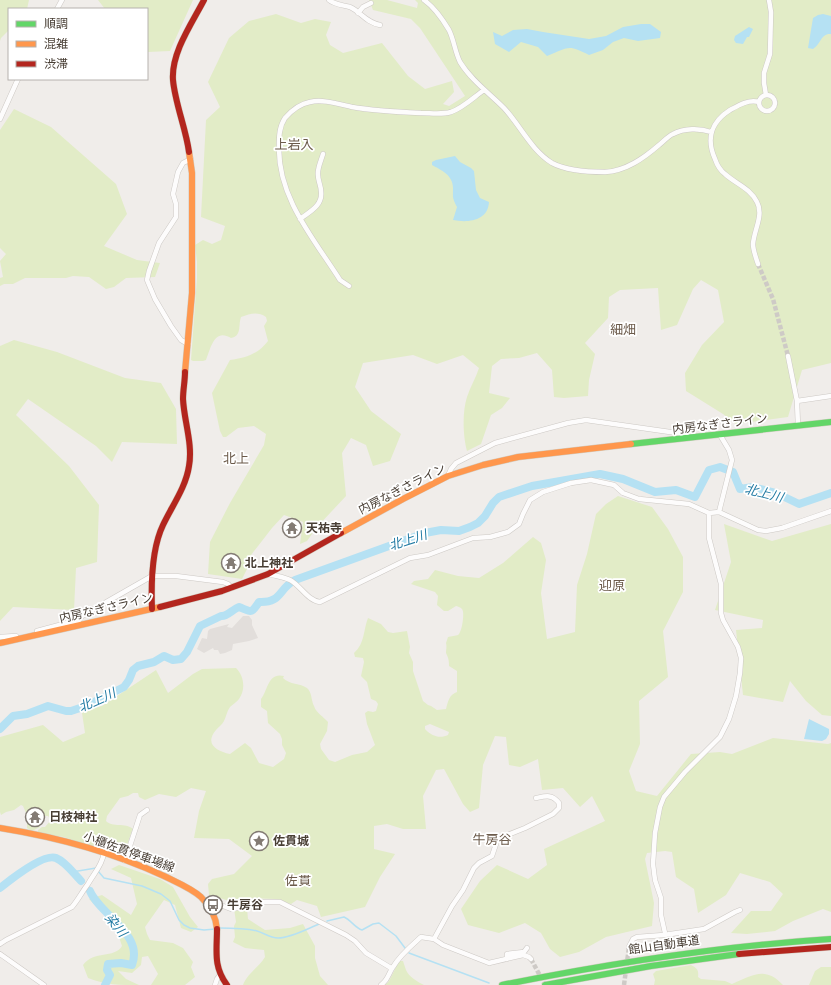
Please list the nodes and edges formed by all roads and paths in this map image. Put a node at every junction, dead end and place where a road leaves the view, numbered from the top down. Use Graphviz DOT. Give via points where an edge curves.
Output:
graph roads {
  1 [pos="204,0"];
  2 [pos="329,0"];
  3 [pos="424,0"];
  4 [pos="769,0"];
  5 [pos="371,3"];
  6 [pos="358,13"];
  7 [pos="380,25"];
  8 [pos="18,80"];
  9 [pos="484,90"];
  10 [pos="766,95"];
  11 [pos="759,102"];
  12 [pos="0,119"];
  13 [pos="711,132"];
  14 [pos="323,154"];
  15 [pos="190,159"];
  16 [pos="300,219"];
  17 [pos="758,264"];
  18 [pos="349,286"];
  19 [pos="188,344"];
  20 [pos="788,356"];
  21 [pos="831,396"];
  22 [pos="797,400"];
  23 [pos="831,422"];
  24 [pos="798,426"];
  25 [pos="720,435"];
  26 [pos="692,438"];
  27 [pos="448,476"];
  28 [pos="831,511"];
  29 [pos="719,512"];
  30 [pos="709,513"];
  31 [pos="268,574"];
  32 [pos="152,576"];
  33 [pos="232,588"];
  34 [pos="152,609"];
  35 [pos="78,620"];
  36 [pos="74,627"];
  37 [pos="0,637"];
  38 [pos="0,643"];
  39 [pos="536,798"];
  40 [pos="147,810"];
  41 [pos="0,828"];
  42 [pos="104,854"];
  43 [pos="125,861"];
  44 [pos="206,903"];
  45 [pos="740,910"];
  46 [pos="664,935"];
  47 [pos="434,939"];
  48 [pos="831,939"];
  49 [pos="0,944"];
  50 [pos="629,947"];
  51 [pos="831,947"];
  52 [pos="527,948"];
  53 [pos="0,954"];
  54 [pos="507,959"];
  55 [pos="531,960"];
  56 [pos="391,968"];
  57 [pos="220,975"];
  58 [pos="44,985"];
  59 [pos="215,985"];
  60 [pos="227,985"];
  61 [pos="381,985"];
  62 [pos="502,985"];
  63 [pos="545,985"];
  1 -- 15 [label="main road" via="174,63 174,87"];
  2 -- 6 [label="street"];
  3 -- 9 [label="street" via="438,14 449,31 459,60 467,73"];
  4 -- 10 [label="street" via="770,54 764,73"];
  5 -- 6 [label="street"];
  6 -- 7 [label="street"];
  8 -- 12 [label="street"];
  9 -- 13 [label="street" via="504,108 544,157 558,165 580,170 607,172 625,168 646,156 673,134 698,129"];
  9 -- 16 [label="street" via="464,105 442,114 396,112 320,101 298,106 283,122 278,152 284,185"];
  10 -- 11 [label="street"];
  10 -- 11 [label="street" via="774,99 775,105 772,110 762,110"];
  11 -- 13 [label="street" via="740,104 726,113"];
  13 -- 17 [label="street" via="710,143 717,164 724,174 751,192 758,202 758,224 753,244"];
  14 -- 16 [label="street" via="318,174 322,196 320,202"];
  15 -- 19 [label="main road" via="192,293"];
  15 -- 19 [label="street" via="183,163 178,172 173,194 176,217 159,244 147,280 170,326 180,340"];
  16 -- 18 [label="street" via="340,280"];
  19 -- 32 [label="main road" via="183,399 190,455 189,467 184,484 159,535"];
  20 -- 22 [label="street"];
  21 -- 22 [label="street"];
  22 -- 24 [label="street"];
  23 -- 24 [label="main road, 内房なぎさライン"];
  24 -- 25 [label="main road, 内房なぎさライン"];
  25 -- 26 [label="main road, 内房なぎさライン"];
  25 -- 29 [label="street" via="730,450 732,466"];
  26 -- 27 [label="main road, 内房なぎさライン" via="518,457 483,464"];
  26 -- 27 [label="street" via="684,434 585,420 495,443 456,463"];
  27 -- 31 [label="main road, 内房なぎさライン"];
  28 -- 29 [label="street" via="766,531 749,527"];
  29 -- 30 [label="street"];
  30 -- 31 [label="street" via="689,504 639,499 614,485 591,480 543,492 530,500 519,524 508,532 473,538 428,555 410,558 320,602 290,580"];
  30 -- 46 [label="street" via="709,538 721,584 721,613 738,647 741,658 740,673 729,719 720,737 685,772 664,797 660,808 654,833 653,864 661,898"];
  31 -- 33 [label="main road, 内房なぎさライン"];
  32 -- 33 [label="street" via="176,576 223,582"];
  32 -- 34 [label="main road"];
  32 -- 35 [label="street"];
  33 -- 34 [label="main road, 内房なぎさライン"];
  34 -- 36 [label="main road, 内房なぎさライン"];
  35 -- 36 [label="street"];
  35 -- 37 [label="street" via="16,636"];
  36 -- 38 [label="main road, 内房なぎさライン"];
  39 -- 47 [label="street" via="553,797 559,808 553,814 497,841 492,856 474,868"];
  40 -- 43 [label="street" via="140,815"];
  41 -- 42 [label="main road, 小櫃佐貫停車場線" via="64,840"];
  42 -- 43 [label="main road, 小櫃佐貫停車場線"];
  42 -- 49 [label="street" via="98,871 72,907"];
  43 -- 44 [label="main road, 小櫃佐貫停車場線" via="177,882 199,895"];
  44 -- 56 [label="street" via="231,909 262,902 280,902 346,935 366,953"];
  44 -- 57 [label="main road, 小櫃佐貫停車場線" via="213,912"];
  45 -- 46 [label="street" via="704,929"];
  46 -- 50 [label="street" via="637,937"];
  47 -- 54 [label="street" via="489,963"];
  47 -- 56 [label="street" via="421,937"];
  48 -- 62 [label="main road, 館山自動車道" via="730,947 651,957"];
  51 -- 63 [label="main road, 館山自動車道" via="652,966"];
  52 -- 54 [label="street" via="524,952 507,954"];
  53 -- 58 [label="street"];
  54 -- 55 [label="street" via="523,955"];
  56 -- 61 [label="street" via="388,979"];
  57 -- 59 [label="street"];
  57 -- 60 [label="main road, 小櫃佐貫停車場線"];
}
